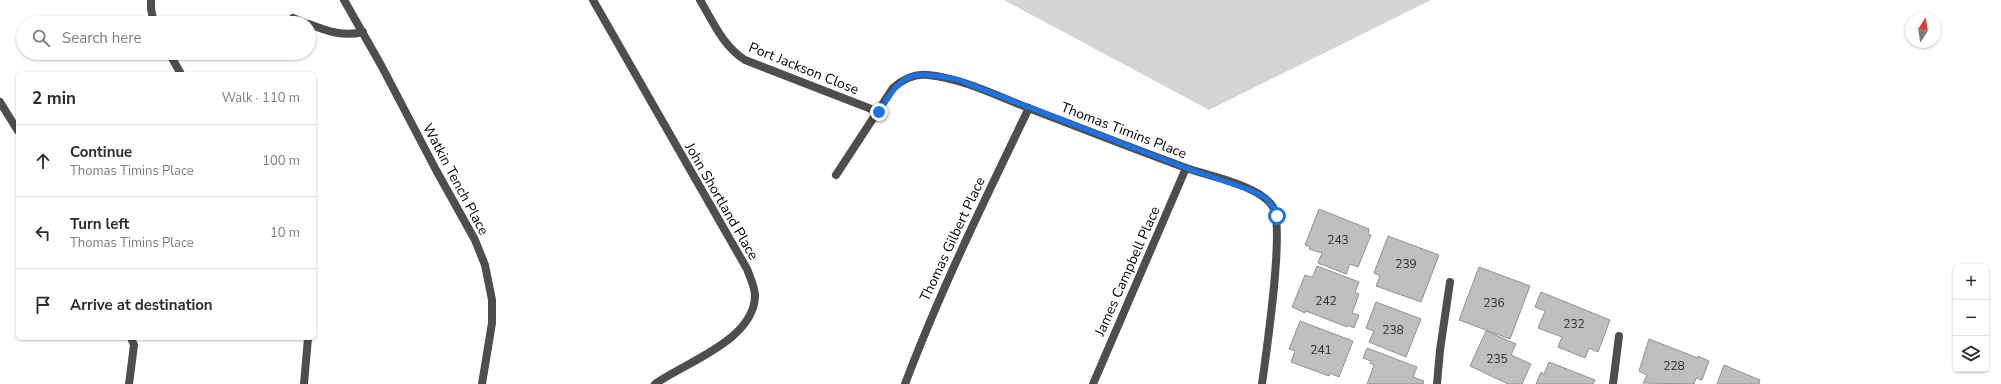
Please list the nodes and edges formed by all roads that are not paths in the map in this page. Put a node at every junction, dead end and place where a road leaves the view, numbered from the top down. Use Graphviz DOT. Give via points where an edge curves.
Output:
graph roads {
  1 [pos="151,0"];
  2 [pos="344,0"];
  3 [pos="593,0"];
  4 [pos="700,0"];
  5 [pos="152,16"];
  6 [pos="316,27"];
  7 [pos="362,32"];
  8 [pos="173,60"];
  9 [pos="180,72"];
  10 [pos="0,102"];
  11 [pos="1029,108"];
  12 [pos="879,112"];
  13 [pos="16,128"];
  14 [pos="1186,168"];
  15 [pos="836,175"];
  16 [pos="1450,282"];
  17 [pos="1619,336"];
  18 [pos="132,340"];
  19 [pos="308,340"];
  20 [pos="129,384"];
  21 [pos="304,384"];
  22 [pos="482,384"];
  23 [pos="655,384"];
  24 [pos="905,384"];
  25 [pos="1093,384"];
  26 [pos="1262,384"];
  27 [pos="1437,384"];
  28 [pos="1613,384"];
  1 -- 5 [label="street"];
  2 -- 7 [label="street, Watkin Tench Place"];
  3 -- 23 [label="street, John Shortland Place" via="747,269 755,294 751,314 736,333"];
  4 -- 12 [label="street, Port Jackson Close" via="722,39 745,60"];
  6 -- 7 [label="street" via="341,34 352,35"];
  7 -- 22 [label="street, Watkin Tench Place" via="475,240 485,265 492,300 492,323"];
  8 -- 9 [label="street"];
  10 -- 13 [label="street"];
  11 -- 12 [label="street, Thomas Timins Place" via="956,79 926,74 902,80 893,88"];
  11 -- 14 [label="street, Thomas Timins Place"];
  11 -- 24 [label="street, Thomas Gilbert Place" via="925,330"];
  12 -- 15 [label="street, Thomas Timins Place"];
  14 -- 25 [label="street, James Campbell Place"];
  14 -- 26 [label="street, Thomas Timins Place" via="1265,197 1277,216 1277,242"];
  16 -- 27 [label="street"];
  17 -- 28 [label="street"];
  18 -- 20 [label="street" via="134,345"];
  19 -- 21 [label="street"];
}
